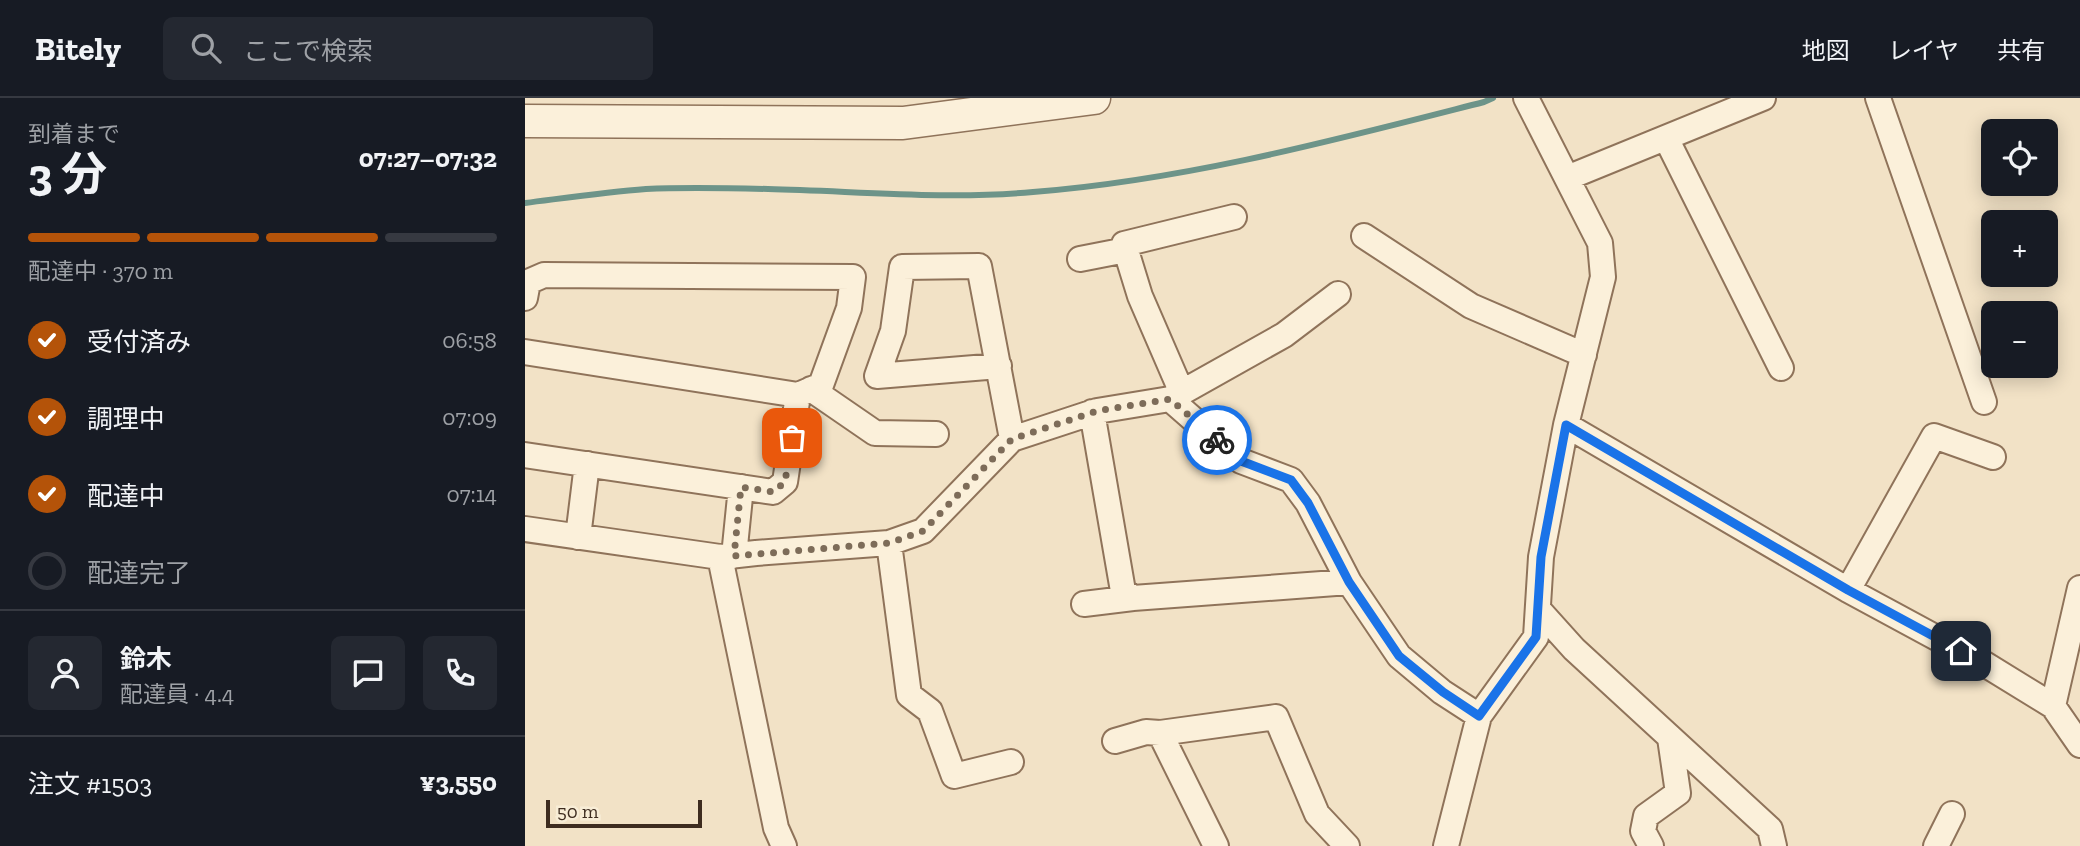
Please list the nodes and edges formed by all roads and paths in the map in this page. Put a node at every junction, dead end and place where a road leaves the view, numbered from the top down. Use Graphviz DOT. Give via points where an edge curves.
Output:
graph roads {
  1 [pos="1094,98"];
  2 [pos="1526,98"];
  3 [pos="1763,98"];
  4 [pos="1878,98"];
  5 [pos="525,121"];
  6 [pos="1666,138"];
  7 [pos="1567,178"];
  8 [pos="1234,217"];
  9 [pos="1364,236"];
  10 [pos="1126,250"];
  11 [pos="1080,259"];
  12 [pos="1338,294"];
  13 [pos="525,298"];
  14 [pos="525,352"];
  15 [pos="1584,355"];
  16 [pos="999,366"];
  17 [pos="1781,368"];
  18 [pos="805,392"];
  19 [pos="1176,396"];
  20 [pos="1984,402"];
  21 [pos="1092,412"];
  22 [pos="1566,425"];
  23 [pos="936,434"];
  24 [pos="1012,439"];
  25 [pos="525,455"];
  26 [pos="1993,457"];
  27 [pos="587,464"];
  28 [pos="741,487"];
  29 [pos="525,529"];
  30 [pos="578,537"];
  31 [pos="889,543"];
  32 [pos="727,556"];
  33 [pos="1349,582"];
  34 [pos="1848,590"];
  35 [pos="1133,598"];
  36 [pos="2079,598"];
  37 [pos="1084,604"];
  38 [pos="1538,609"];
  39 [pos="2053,706"];
  40 [pos="1479,716"];
  41 [pos="1160,733"];
  42 [pos="1670,738"];
  43 [pos="1115,741"];
  44 [pos="2079,741"];
  45 [pos="1011,762"];
  46 [pos="1952,814"];
  47 [pos="1772,837"];
  48 [pos="784,846"];
  49 [pos="1216,846"];
  50 [pos="1347,846"];
  51 [pos="1446,846"];
  52 [pos="1651,846"];
  53 [pos="1795,846"];
  54 [pos="1936,846"];
  1 -- 5 [label="street" via="903,123"];
  2 -- 7 [label="street"];
  3 -- 6 [label="street"];
  4 -- 20 [label="street"];
  6 -- 7 [label="street"];
  6 -- 17 [label="street"];
  7 -- 15 [label="street" via="1600,243 1603,277"];
  8 -- 10 [label="street" via="1124,244"];
  9 -- 15 [label="street" via="1471,306"];
  10 -- 11 [label="street"];
  10 -- 19 [label="street"];
  12 -- 19 [label="street" via="1284,335"];
  13 -- 18 [label="street" via="528,282 544,275 853,277 849,308 821,385"];
  14 -- 18 [label="street"];
  15 -- 22 [label="street"];
  16 -- 16 [label="street" via="979,266 902,267 893,331 877,376"];
  16 -- 24 [label="street"];
  18 -- 23 [label="street" via="875,433"];
  18 -- 28 [label="street" via="785,482 773,492"];
  19 -- 21 [label="street"];
  19 -- 33 [label="street" via="1241,461 1291,480"];
  21 -- 24 [label="street"];
  21 -- 35 [label="street" via="1123,591"];
  22 -- 34 [label="street"];
  22 -- 38 [label="street" via="1541,557"];
  24 -- 31 [label="street" via="923,531"];
  25 -- 27 [label="street"];
  26 -- 34 [label="street" via="1934,436"];
  27 -- 28 [label="street"];
  27 -- 30 [label="street"];
  28 -- 32 [label="street"];
  29 -- 30 [label="street"];
  30 -- 32 [label="street"];
  31 -- 32 [label="street"];
  31 -- 45 [label="street" via="909,695 930,711 954,776"];
  32 -- 48 [label="street" via="776,828"];
  33 -- 35 [label="street"];
  33 -- 40 [label="street" via="1399,656"];
  34 -- 39 [label="street"];
  35 -- 37 [label="street"];
  36 -- 39 [label="street"];
  38 -- 40 [label="street" via="1536,637"];
  38 -- 42 [label="street"];
  39 -- 44 [label="street"];
  40 -- 51 [label="street"];
  41 -- 43 [label="street"];
  41 -- 49 [label="street"];
  41 -- 50 [label="street" via="1276,717 1317,814"];
  42 -- 47 [label="street"];
  42 -- 52 [label="street" via="1678,793 1646,816 1643,831"];
  46 -- 54 [label="street"];
  47 -- 53 [label="street"];
}
